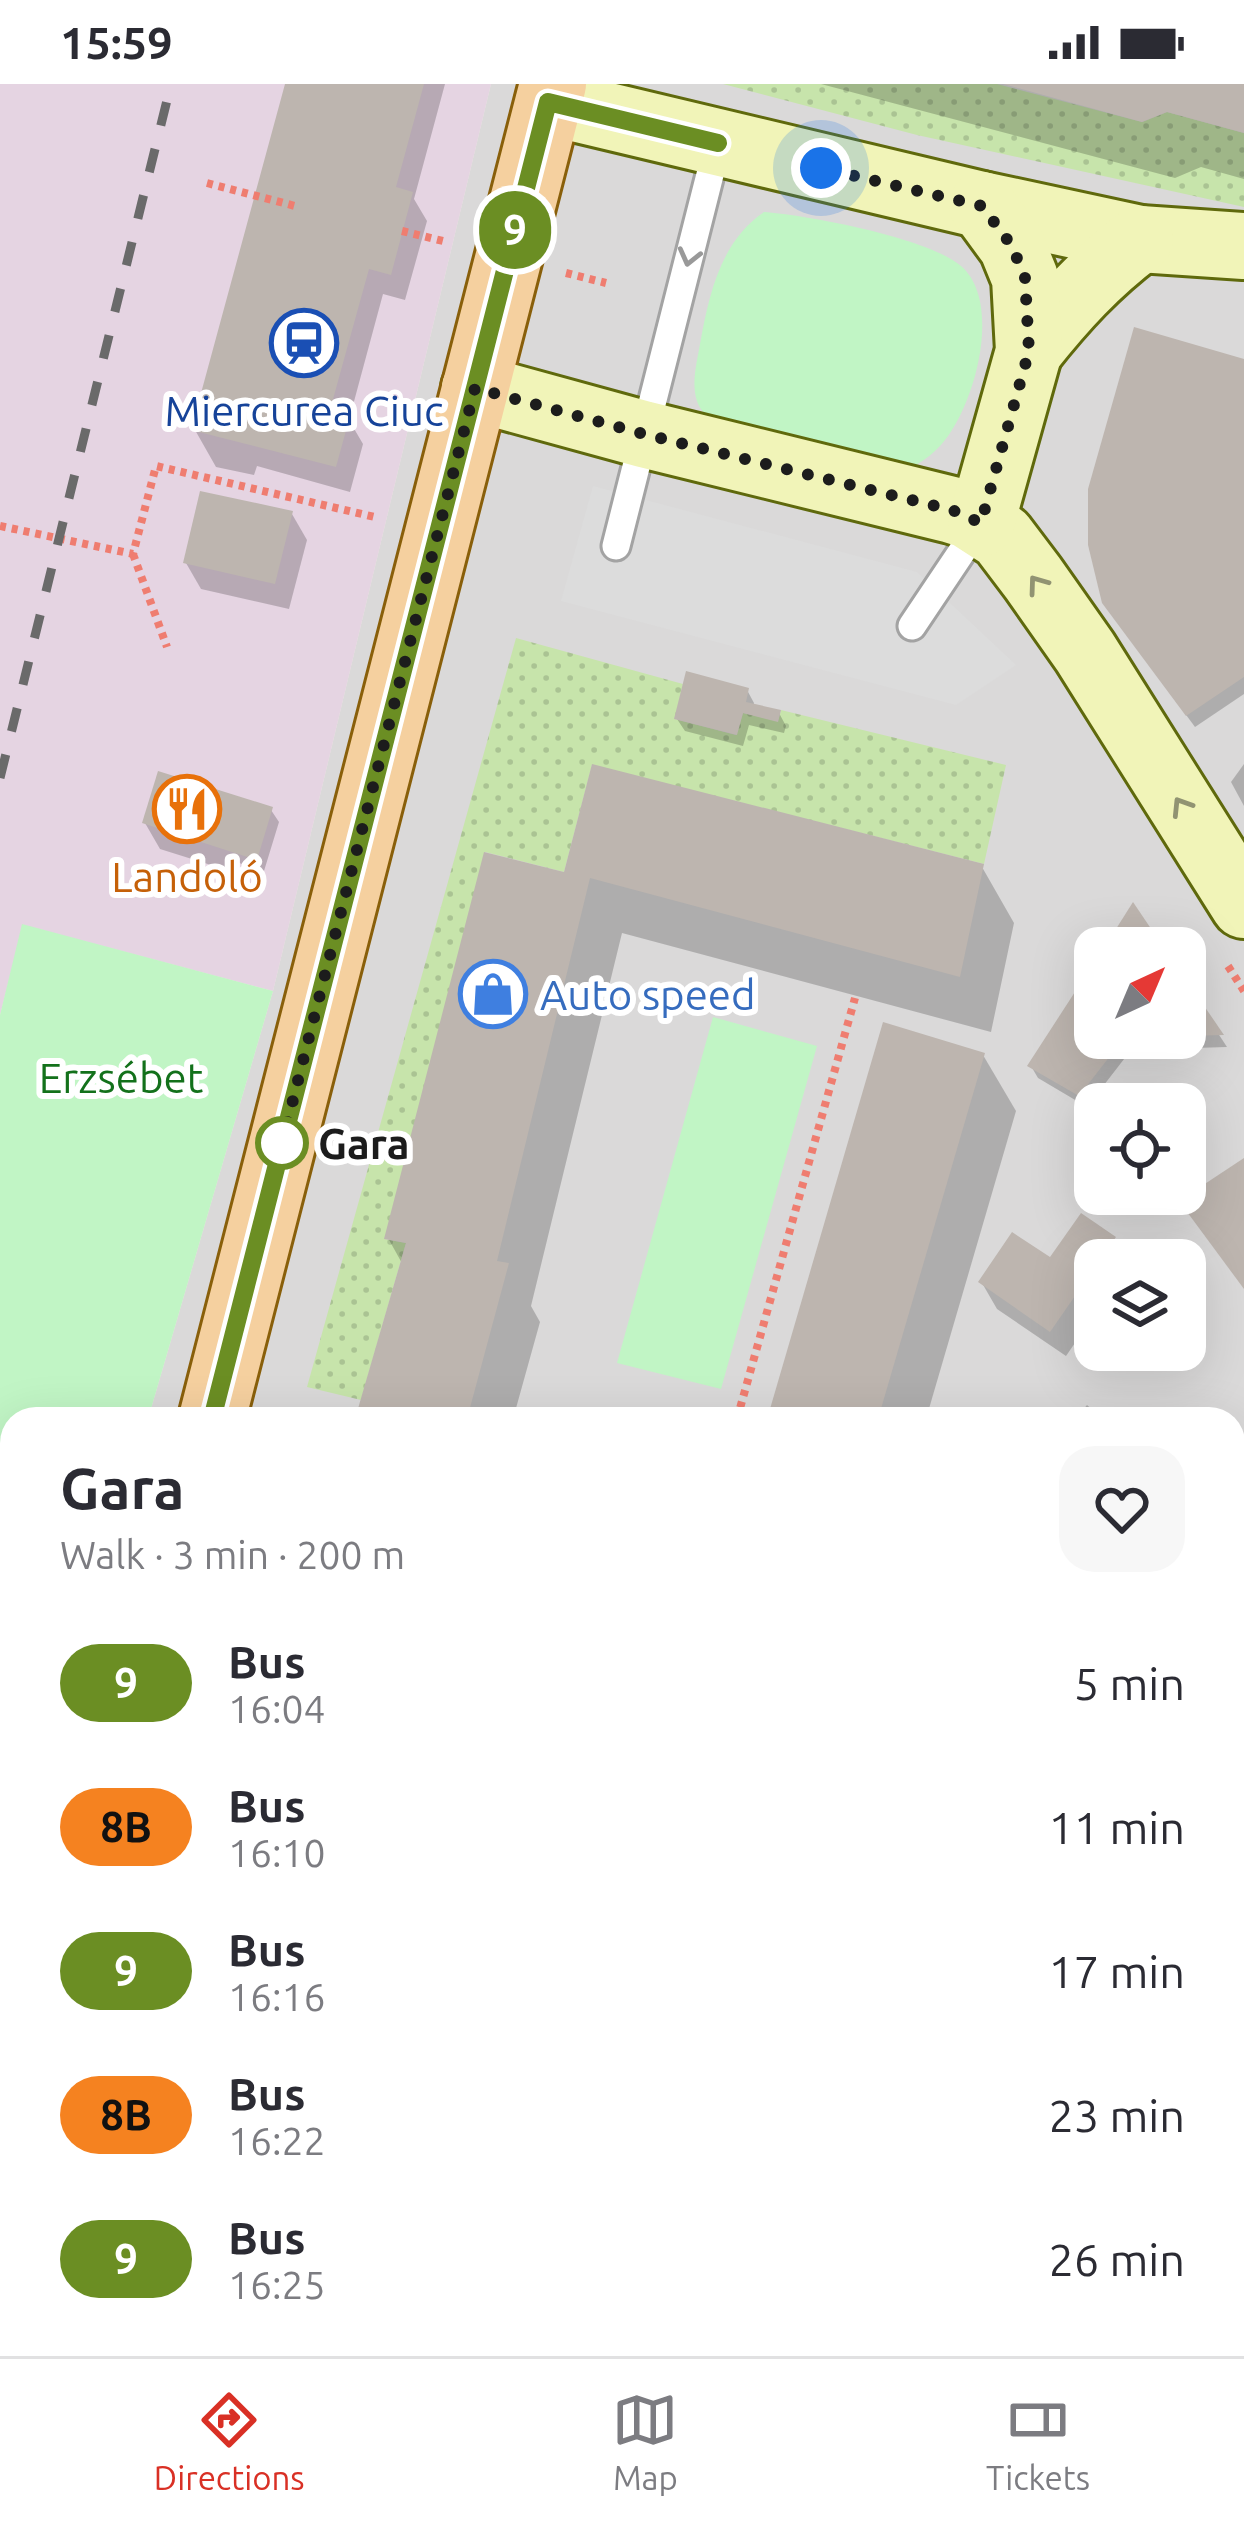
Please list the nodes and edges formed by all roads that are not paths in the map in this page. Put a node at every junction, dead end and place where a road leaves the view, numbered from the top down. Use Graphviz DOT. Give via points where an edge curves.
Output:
graph roads {
  1 [pos="551,93"];
  2 [pos="718,143"];
  3 [pos="982,206"];
  4 [pos="1140,239"];
  5 [pos="1244,246"];
  6 [pos="1029,351"];
  7 [pos="475,388"];
  8 [pos="644,434"];
  9 [pos="981,523"];
  10 [pos="616,546"];
  11 [pos="912,626"];
  12 [pos="1244,905"];
  13 [pos="215,1407"];
  1 -- 2 [label="street"];
  1 -- 7 [label="main road"];
  2 -- 3 [label="street"];
  2 -- 8 [label="lane, one-way"];
  3 -- 4 [label="street"];
  3 -- 6 [label="street" via="1025,278"];
  4 -- 5 [label="street"];
  4 -- 6 [label="street" via="1070,299"];
  6 -- 9 [label="street"];
  7 -- 8 [label="street"];
  7 -- 13 [label="main road"];
  8 -- 9 [label="street"];
  8 -- 10 [label="lane"];
  9 -- 11 [label="lane"];
  12 -- 9 [label="street, one-way" via="1085,652 1002,537"];
}
